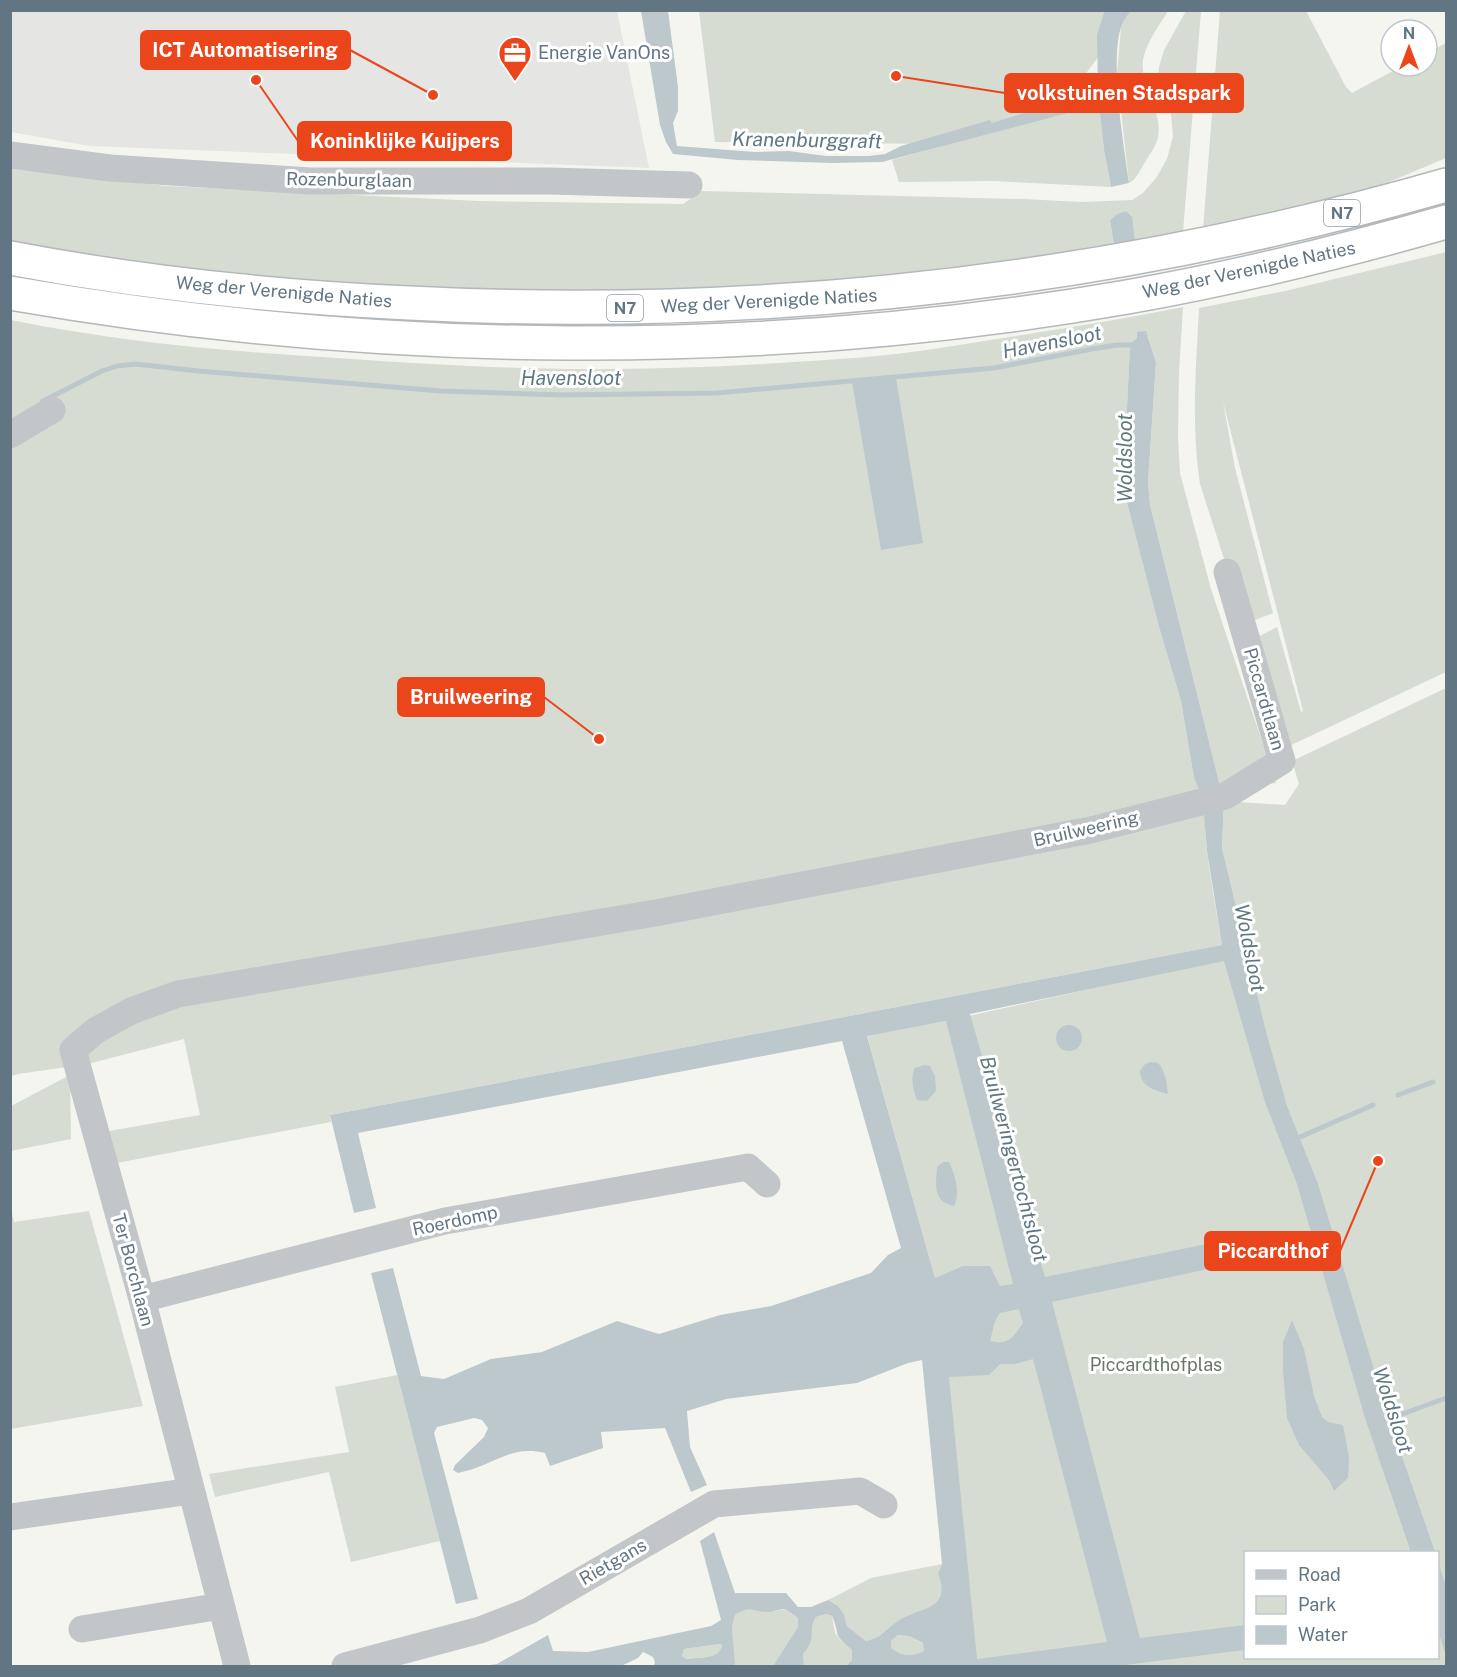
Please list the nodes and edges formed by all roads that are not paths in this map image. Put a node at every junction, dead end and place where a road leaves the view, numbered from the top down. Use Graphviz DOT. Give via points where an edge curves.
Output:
graph roads {
  1 [pos="10,155"];
  2 [pos="689,185"];
  3 [pos="1446,185"];
  4 [pos="1446,222"];
  5 [pos="10,258"];
  6 [pos="10,292"];
  7 [pos="52,410"];
  8 [pos="10,435"];
  9 [pos="1227,572"];
  10 [pos="1225,796"];
  11 [pos="73,1050"];
  12 [pos="766,1184"];
  13 [pos="142,1299"];
  14 [pos="191,1491"];
  15 [pos="884,1505"];
  16 [pos="10,1517"];
  17 [pos="221,1606"];
  18 [pos="82,1629"];
  19 [pos="237,1666"];
  20 [pos="345,1666"];
  1 -- 2 [label="street, Rozenburglaan" via="110,168 310,181"];
  3 -- 5 [label="highway, Weg der Verenigde Naties / N7" via="1367,208 1116,262 894,293 768,303 488,308 348,300 244,292"];
  4 -- 6 [label="highway, Weg der Verenigde Naties / N7" via="1282,265 1126,297 917,326 790,336 524,343 398,339 95,308"];
  7 -- 8 [label="street"];
  9 -- 10 [label="street, Piccardtlaan" via="1282,761"];
  10 -- 11 [label="street, Bruilweering" via="1091,830 681,908 178,994 131,1011 95,1031"];
  11 -- 13 [label="street, Ter Borchlaan"];
  12 -- 13 [label="street, Roerdomp" via="748,1167 445,1221"];
  13 -- 14 [label="street, Ter Borchlaan"];
  14 -- 16 [label="street"];
  14 -- 17 [label="street, Ter Borchlaan"];
  15 -- 20 [label="street, Rietgans" via="860,1491 714,1504 529,1611 480,1630"];
  17 -- 18 [label="street"];
  17 -- 19 [label="street, Ter Borchlaan"];
}
